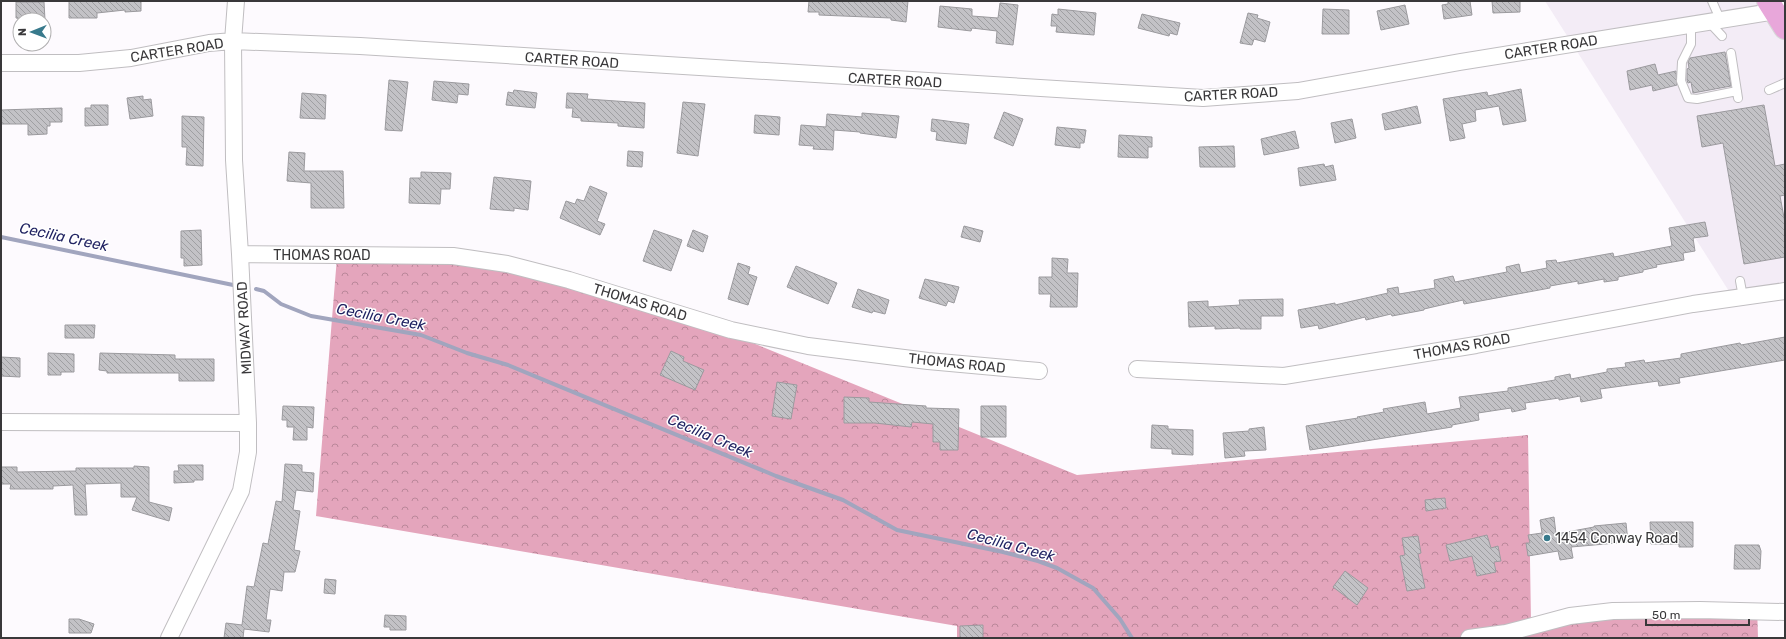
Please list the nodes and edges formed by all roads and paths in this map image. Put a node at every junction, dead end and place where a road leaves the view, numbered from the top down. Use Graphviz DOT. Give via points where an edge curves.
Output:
graph roads {
  1 [pos="236,1"];
  2 [pos="1712,1"];
  3 [pos="1778,12"];
  4 [pos="1714,20"];
  5 [pos="1691,24"];
  6 [pos="1722,36"];
  7 [pos="233,41"];
  8 [pos="1731,53"];
  9 [pos="1,63"];
  10 [pos="1785,83"];
  11 [pos="1769,90"];
  12 [pos="240,254"];
  13 [pos="1740,281"];
  14 [pos="1785,291"];
  15 [pos="1743,297"];
  16 [pos="1137,369"];
  17 [pos="1039,371"];
  18 [pos="1,422"];
  19 [pos="248,423"];
  20 [pos="1785,612"];
  21 [pos="169,638"];
  22 [pos="1469,638"];
  1 -- 7 [label="street, MIDWAY ROAD"];
  2 -- 4 [label="lane"];
  3 -- 4 [label="street, CARTER ROAD"];
  4 -- 5 [label="street, CARTER ROAD"];
  4 -- 6 [label="lane"];
  5 -- 7 [label="street, CARTER ROAD" via="1298,91 1203,98 360,46"];
  5 -- 8 [label="lane" via="1691,44 1682,62 1682,80 1688,98 1737,95"];
  7 -- 9 [label="street, CARTER ROAD" via="131,58 79,63"];
  7 -- 12 [label="street, MIDWAY ROAD" via="234,160"];
  10 -- 11 [label="lane"];
  12 -- 17 [label="street, THOMAS ROAD" via="460,257 507,264 569,280 731,330 808,346 928,361"];
  12 -- 19 [label="street, MIDWAY ROAD"];
  13 -- 15 [label="lane"];
  14 -- 15 [label="street, THOMAS ROAD"];
  15 -- 16 [label="street, THOMAS ROAD" via="1476,345 1284,376"];
  18 -- 19 [label="street"];
  19 -- 21 [label="street, MIDWAY ROAD" via="248,452 242,491"];
  20 -- 22 [label="street" via="1613,611 1570,616 1506,633"];
}
